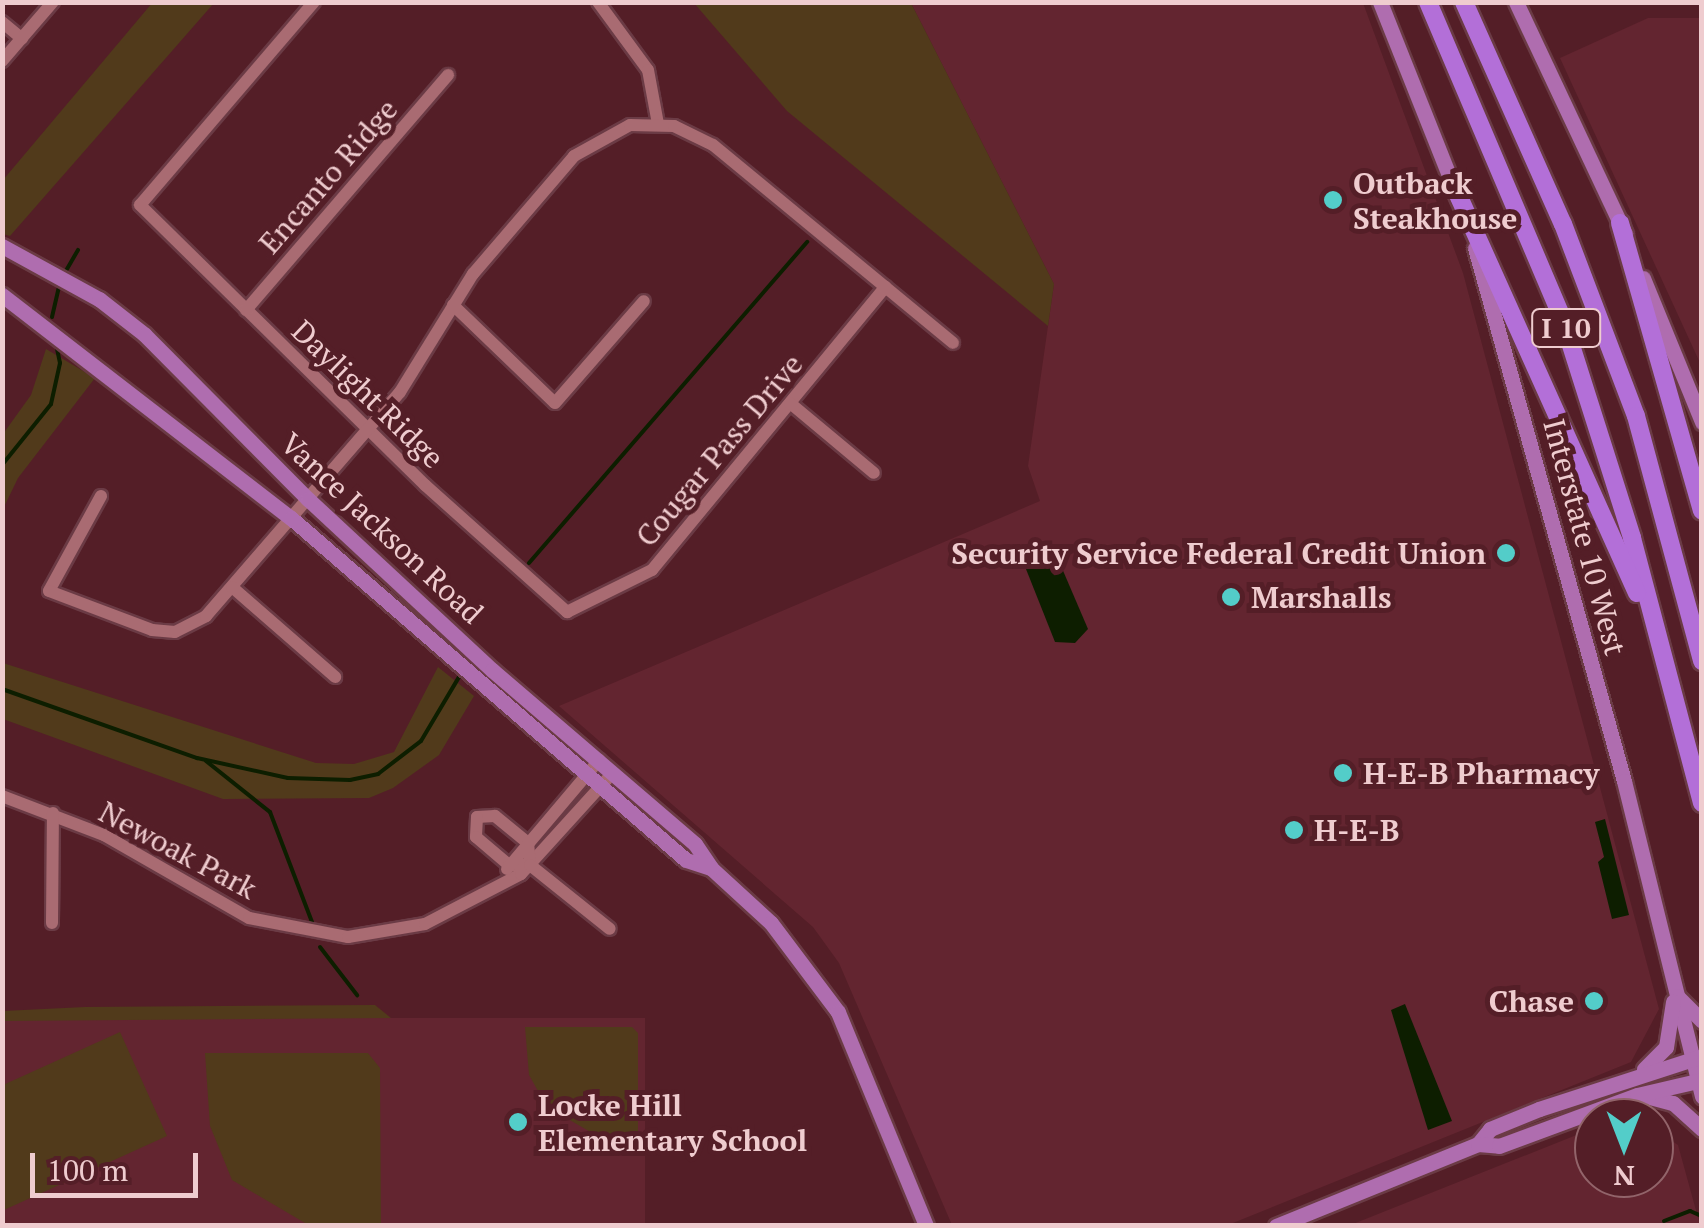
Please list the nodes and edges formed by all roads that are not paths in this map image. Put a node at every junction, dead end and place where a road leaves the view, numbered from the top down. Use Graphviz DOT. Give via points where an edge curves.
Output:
graph roads {
  1 [pos="53,2"];
  2 [pos="314,2"];
  3 [pos="598,2"];
  4 [pos="1380,2"];
  5 [pos="1428,2"];
  6 [pos="1464,2"];
  7 [pos="1516,2"];
  8 [pos="2,22"];
  9 [pos="22,39"];
  10 [pos="2,61"];
  11 [pos="448,75"];
  12 [pos="658,124"];
  13 [pos="1455,188"];
  14 [pos="1620,223"];
  15 [pos="2,246"];
  16 [pos="885,287"];
  17 [pos="2,296"];
  18 [pos="644,301"];
  19 [pos="454,305"];
  20 [pos="246,310"];
  21 [pos="953,344"];
  22 [pos="790,403"];
  23 [pos="1702,422"];
  24 [pos="368,429"];
  25 [pos="874,473"];
  26 [pos="102,496"];
  27 [pos="308,498"];
  28 [pos="1702,511"];
  29 [pos="290,518"];
  30 [pos="232,587"];
  31 [pos="568,612"];
  32 [pos="1702,660"];
  33 [pos="1667,666"];
  34 [pos="336,676"];
  35 [pos="606,766"];
  36 [pos="587,774"];
  37 [pos="600,786"];
  38 [pos="2,796"];
  39 [pos="1702,803"];
  40 [pos="53,813"];
  41 [pos="528,843"];
  42 [pos="509,865"];
  43 [pos="530,865"];
  44 [pos="711,868"];
  45 [pos="500,882"];
  46 [pos="52,923"];
  47 [pos="610,929"];
  48 [pos="1674,993"];
  49 [pos="1702,1022"];
  50 [pos="1697,1058"];
  51 [pos="1640,1074"];
  52 [pos="1700,1086"];
  53 [pos="1637,1095"];
  54 [pos="1702,1129"];
  55 [pos="1478,1144"];
  56 [pos="926,1226"];
  57 [pos="1276,1226"];
  1 -- 9 [label="street"];
  2 -- 20 [label="street, Daylight Ridge" via="140,206"];
  3 -- 12 [label="street" via="648,70"];
  4 -- 13 [label="main road, Interstate 10 West"];
  5 -- 33 [label="highway, I 10" via="1563,320"];
  6 -- 32 [label="highway, I 10" via="1563,224 1636,416"];
  7 -- 14 [label="main road"];
  8 -- 9 [label="street"];
  9 -- 10 [label="street"];
  11 -- 20 [label="street, Encanto Ridge"];
  12 -- 16 [label="street" via="713,145"];
  12 -- 19 [label="street" via="617,129 574,156"];
  13 -- 33 [label="highway"];
  13 -- 48 [label="main road, Interstate 10 West" via="1624,781"];
  14 -- 23 [label="main road"];
  14 -- 28 [label="highway"];
  15 -- 27 [label="main road, Vance Jackson Road" via="98,299 144,335"];
  16 -- 21 [label="street"];
  16 -- 22 [label="street, Cougar Pass Drive"];
  17 -- 29 [label="main road, Vance Jackson Road"];
  18 -- 19 [label="street" via="555,403"];
  19 -- 24 [label="street" via="400,392"];
  20 -- 24 [label="street, Daylight Ridge"];
  22 -- 25 [label="street"];
  22 -- 31 [label="street, Cougar Pass Drive" via="652,570"];
  24 -- 27 [label="street"];
  24 -- 31 [label="street, Daylight Ridge"];
  26 -- 30 [label="street" via="49,591 152,630 175,632 206,616"];
  27 -- 29 [label="street"];
  27 -- 35 [label="main road, Vance Jackson Road"];
  29 -- 30 [label="street"];
  29 -- 36 [label="main road, Vance Jackson Road"];
  30 -- 34 [label="street"];
  33 -- 39 [label="highway, I 10"];
  35 -- 36 [label="street, Newoak Park"];
  35 -- 37 [label="street, Newoak Park"];
  35 -- 44 [label="main road, Vance Jackson Road" via="695,844"];
  36 -- 37 [label="main road, Vance Jackson Road"];
  36 -- 41 [label="street, Newoak Park"];
  37 -- 43 [label="street, Newoak Park"];
  37 -- 44 [label="main road, Vance Jackson Road" via="686,860"];
  38 -- 40 [label="street, Newoak Park"];
  40 -- 45 [label="street, Newoak Park" via="249,918 298,932 348,937 399,931 470,904"];
  40 -- 46 [label="street"];
  41 -- 42 [label="street, Newoak Park"];
  41 -- 42 [label="street" via="495,816 477,817 476,837"];
  41 -- 43 [label="street"];
  42 -- 43 [label="street"];
  42 -- 45 [label="street, Newoak Park"];
  43 -- 45 [label="street, Newoak Park"];
  43 -- 47 [label="street"];
  44 -- 56 [label="main road, Vance Jackson Road" via="788,941 830,1000"];
  48 -- 49 [label="main road"];
  48 -- 50 [label="main road, Interstate 10 West"];
  48 -- 51 [label="main road" via="1666,1047"];
  50 -- 51 [label="main road"];
  50 -- 52 [label="main road, Interstate 10 West"];
  51 -- 55 [label="main road" via="1490,1128"];
  52 -- 53 [label="main road"];
  53 -- 54 [label="main road" via="1672,1103"];
  53 -- 55 [label="main road" via="1500,1146"];
  55 -- 57 [label="main road"];
}
